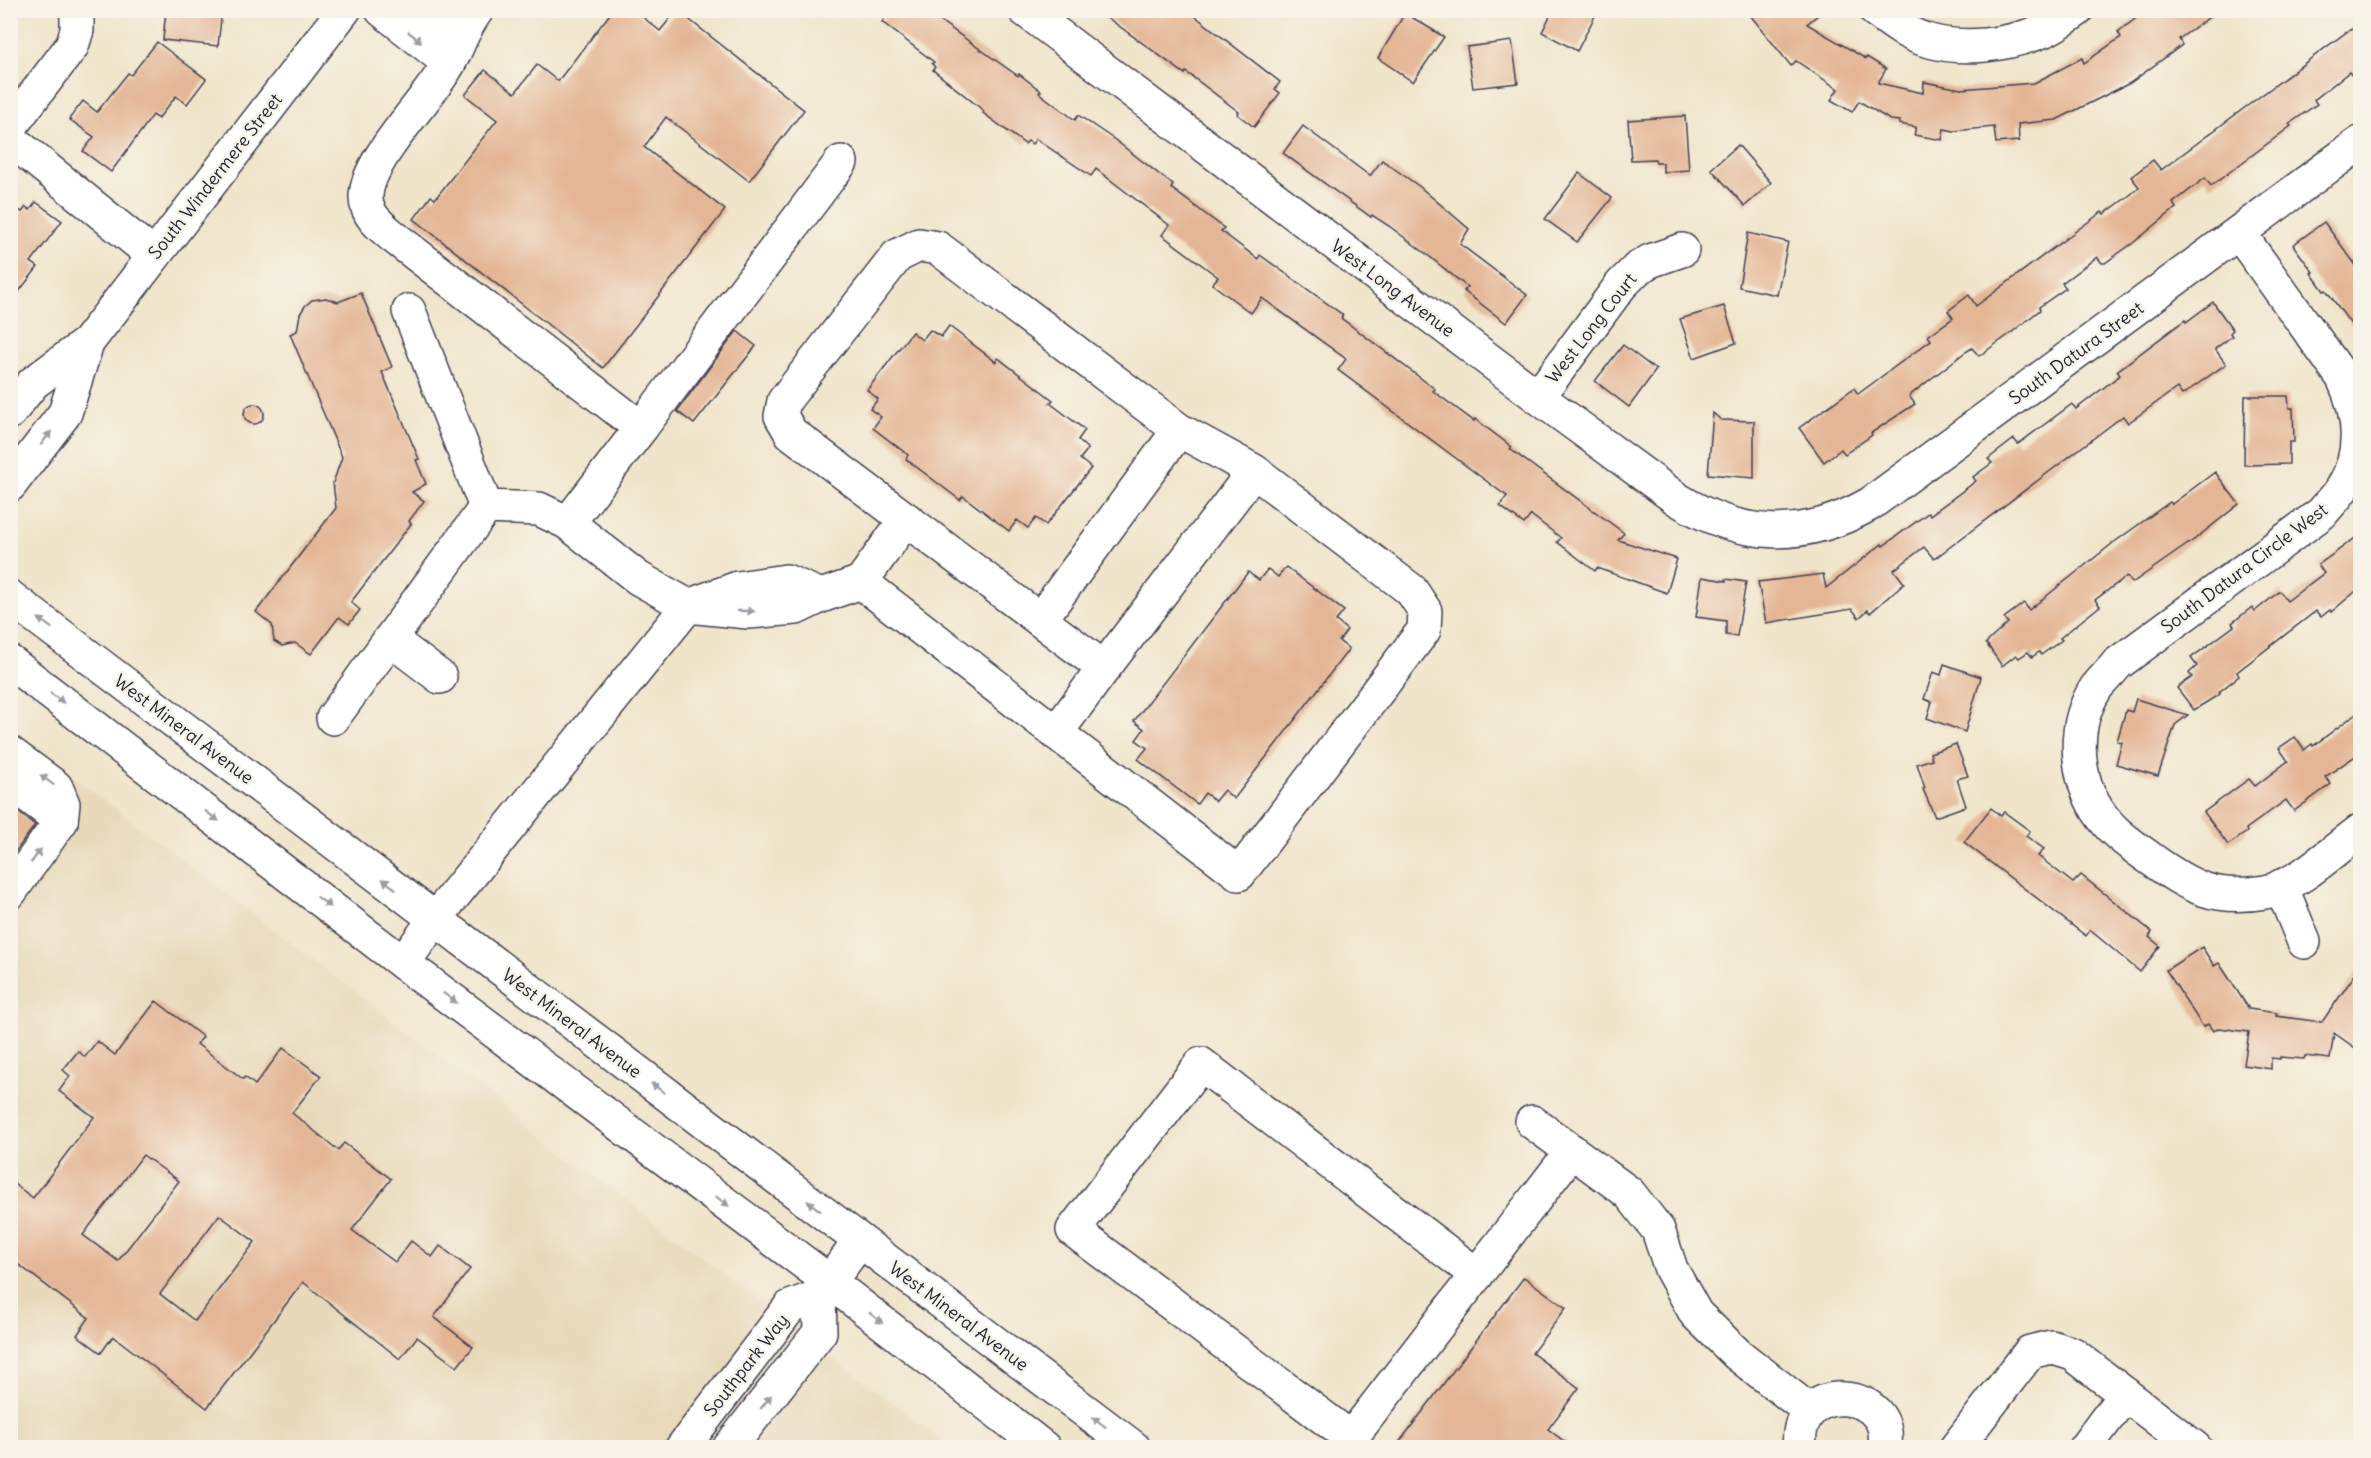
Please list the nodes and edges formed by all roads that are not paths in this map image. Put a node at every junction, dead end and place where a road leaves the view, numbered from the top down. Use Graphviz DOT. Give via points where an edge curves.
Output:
graph roads {
  1 [pos="77,10"];
  2 [pos="344,10"];
  3 [pos="382,10"];
  4 [pos="422,10"];
  5 [pos="1025,10"];
  6 [pos="1875,10"];
  7 [pos="2077,10"];
  8 [pos="462,37"];
  9 [pos="10,127"];
  10 [pos="10,139"];
  11 [pos="2361,143"];
  12 [pos="841,162"];
  13 [pos="2239,233"];
  14 [pos="1682,250"];
  15 [pos="153,255"];
  16 [pos="409,311"];
  17 [pos="87,343"];
  18 [pos="1538,397"];
  19 [pos="10,412"];
  20 [pos="641,428"];
  21 [pos="1179,430"];
  22 [pos="1254,471"];
  23 [pos="10,485"];
  24 [pos="486,507"];
  25 [pos="906,519"];
  26 [pos="568,523"];
  27 [pos="1776,531"];
  28 [pos="861,582"];
  29 [pos="10,597"];
  30 [pos="688,606"];
  31 [pos="1040,620"];
  32 [pos="390,639"];
  33 [pos="10,662"];
  34 [pos="1104,668"];
  35 [pos="440,677"];
  36 [pos="333,718"];
  37 [pos="1056,733"];
  38 [pos="10,753"];
  39 [pos="10,782"];
  40 [pos="61,821"];
  41 [pos="2361,831"];
  42 [pos="2281,886"];
  43 [pos="10,891"];
  44 [pos="435,919"];
  45 [pos="2304,942"];
  46 [pos="404,963"];
  47 [pos="1532,1122"];
  48 [pos="1572,1151"];
  49 [pos="860,1241"];
  50 [pos="1477,1275"];
  51 [pos="825,1289"];
  52 [pos="2125,1394"];
  53 [pos="1810,1411"];
  54 [pos="682,1448"];
  55 [pos="729,1448"];
  56 [pos="1044,1448"];
  57 [pos="1134,1448"];
  58 [pos="1800,1448"];
  59 [pos="1884,1448"];
  60 [pos="1956,1448"];
  61 [pos="2085,1448"];
  62 [pos="2195,1448"];
  1 -- 9 [label="street" via="72,46"];
  2 -- 15 [label="street, South Windermere Street"];
  3 -- 8 [label="street, one-way"];
  4 -- 8 [label="street"];
  5 -- 18 [label="street, West Long Avenue"];
  6 -- 7 [label="street" via="1922,39 1947,45 1974,45 2007,42 2047,29"];
  8 -- 20 [label="street" via="367,182 366,201 374,219"];
  10 -- 15 [label="street"];
  11 -- 13 [label="street, South Datura Street"];
  12 -- 20 [label="street"];
  13 -- 27 [label="street, South Datura Street" via="1870,504 1819,526"];
  13 -- 42 [label="street, South Datura Circle West" via="2343,378 2358,419 2351,469 2343,487 2322,513 2117,664 2097,687 2083,718 2079,748 2081,772 2094,806 2116,832 2173,875 2194,887 2236,896"];
  14 -- 18 [label="street, West Long Court" via="1650,261 1621,285"];
  15 -- 17 [label="street, South Windermere Street"];
  16 -- 24 [label="street"];
  17 -- 19 [label="street, South Windermere Street" via="33,383"];
  23 -- 17 [label="street, South Windermere Street, one-way" via="65,413"];
  18 -- 27 [label="street, West Long Avenue" via="1697,511 1729,525"];
  20 -- 26 [label="street"];
  21 -- 22 [label="street"];
  21 -- 25 [label="street" via="938,248 919,245 897,256 784,401 781,416 791,433"];
  21 -- 31 [label="street"];
  22 -- 34 [label="street"];
  22 -- 37 [label="street" via="1411,590 1425,611 1424,630 1239,874"];
  24 -- 26 [label="street" via="539,509"];
  24 -- 32 [label="street"];
  25 -- 28 [label="street"];
  25 -- 31 [label="street"];
  26 -- 30 [label="street" via="638,578"];
  28 -- 30 [label="street" via="796,608 748,612"];
  28 -- 37 [label="street"];
  44 -- 29 [label="street, West Mineral Avenue, one-way"];
  30 -- 44 [label="street"];
  31 -- 34 [label="street"];
  32 -- 35 [label="street"];
  32 -- 36 [label="street"];
  33 -- 46 [label="street, one-way"];
  34 -- 37 [label="street"];
  40 -- 38 [label="street, one-way" via="63,804 56,787"];
  39 -- 40 [label="street"];
  43 -- 40 [label="street, one-way"];
  41 -- 42 [label="street, South Datura Circle West"];
  42 -- 45 [label="street"];
  44 -- 46 [label="street"];
  49 -- 44 [label="street, West Mineral Avenue, one-way"];
  46 -- 51 [label="street, one-way"];
  47 -- 48 [label="street"];
  48 -- 50 [label="street"];
  48 -- 53 [label="street" via="1629,1193 1658,1230 1671,1269 1696,1314 1737,1354"];
  49 -- 51 [label="street"];
  57 -- 49 [label="street, West Mineral Avenue, one-way"];
  50 -- 50 [label="street" via="1351,1438 1073,1230 1201,1064"];
  51 -- 54 [label="street, Southpark Way" via="790,1307"];
  55 -- 51 [label="street, Southpark Way, one-way" via="820,1332"];
  51 -- 56 [label="street, one-way"];
  52 -- 60 [label="street" via="2073,1354 2051,1347 2030,1352"];
  52 -- 61 [label="street"];
  52 -- 62 [label="street"];
  53 -- 58 [label="street" via="1800,1430"];
  53 -- 59 [label="street" via="1829,1399 1850,1397 1871,1408 1882,1424"];
}
